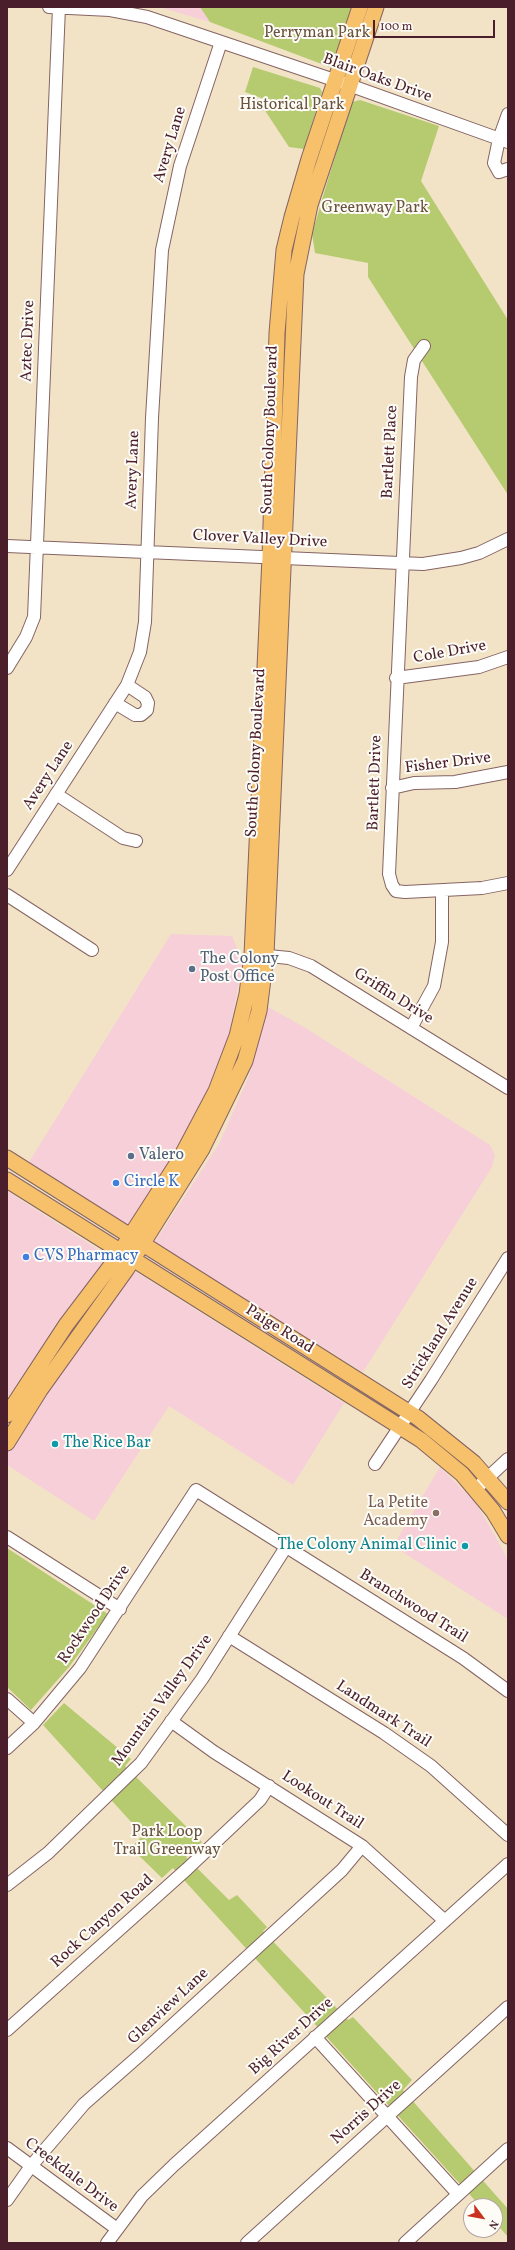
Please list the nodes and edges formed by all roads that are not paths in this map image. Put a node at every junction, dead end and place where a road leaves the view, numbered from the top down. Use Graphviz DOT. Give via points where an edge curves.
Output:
graph roads {
  1 [pos="49,7"];
  2 [pos="360,7"];
  3 [pos="376,7"];
  4 [pos="59,8"];
  5 [pos="221,42"];
  6 [pos="343,82"];
  7 [pos="508,114"];
  8 [pos="503,141"];
  9 [pos="504,171"];
  10 [pos="424,346"];
  11 [pos="508,539"];
  12 [pos="7,546"];
  13 [pos="37,547"];
  14 [pos="147,551"];
  15 [pos="277,557"];
  16 [pos="402,563"];
  17 [pos="508,657"];
  18 [pos="7,668"];
  19 [pos="396,678"];
  20 [pos="127,684"];
  21 [pos="115,703"];
  22 [pos="508,772"];
  23 [pos="392,788"];
  24 [pos="56,794"];
  25 [pos="136,840"];
  26 [pos="7,870"];
  27 [pos="508,883"];
  28 [pos="442,891"];
  29 [pos="7,895"];
  30 [pos="92,950"];
  31 [pos="259,955"];
  32 [pos="411,1028"];
  33 [pos="254,1030"];
  34 [pos="237,1036"];
  35 [pos="508,1088"];
  36 [pos="223,1094"];
  37 [pos="7,1158"];
  38 [pos="28,1172"];
  39 [pos="7,1180"];
  40 [pos="21,1189"];
  41 [pos="136,1240"];
  42 [pos="126,1256"];
  43 [pos="508,1258"];
  44 [pos="272,1326"];
  45 [pos="76,1339"];
  46 [pos="57,1340"];
  47 [pos="262,1341"];
  48 [pos="24,1402"];
  49 [pos="410,1412"];
  50 [pos="7,1415"];
  51 [pos="400,1427"];
  52 [pos="7,1442"];
  53 [pos="508,1459"];
  54 [pos="375,1464"];
  55 [pos="488,1478"];
  56 [pos="475,1489"];
  57 [pos="196,1490"];
  58 [pos="508,1502"];
  59 [pos="508,1536"];
  60 [pos="7,1537"];
  61 [pos="286,1547"];
  62 [pos="120,1609"];
  63 [pos="230,1636"];
  64 [pos="508,1691"];
  65 [pos="7,1699"];
  66 [pos="171,1721"];
  67 [pos="34,1723"];
  68 [pos="7,1748"];
  69 [pos="269,1786"];
  70 [pos="508,1835"];
  71 [pos="362,1846"];
  72 [pos="508,1864"];
  73 [pos="7,1886"];
  74 [pos="446,1921"];
  75 [pos="508,2007"];
  76 [pos="7,2030"];
  77 [pos="315,2037"];
  78 [pos="387,2116"];
  79 [pos="7,2148"];
  80 [pos="508,2149"];
  81 [pos="31,2166"];
  82 [pos="458,2194"];
  83 [pos="7,2200"];
  84 [pos="117,2229"];
  85 [pos="107,2243"];
  86 [pos="247,2243"];
  87 [pos="405,2243"];
  1 -- 4 [label="street, Blair Oaks Drive"];
  2 -- 6 [label="main road, South Colony Boulevard"];
  3 -- 6 [label="main road, South Colony Boulevard"];
  4 -- 5 [label="street, Blair Oaks Drive" via="130,13"];
  4 -- 13 [label="street, Aztec Drive"];
  5 -- 6 [label="street, Blair Oaks Drive"];
  5 -- 14 [label="street, Avery Lane" via="180,166 162,250"];
  6 -- 8 [label="street, Blair Oaks Drive"];
  6 -- 15 [label="main road, South Colony Boulevard" via="292,216 284,250 277,333"];
  7 -- 8 [label="street"];
  8 -- 9 [label="street" via="494,163"];
  10 -- 16 [label="street, Bartlett Place" via="414,360 411,377"];
  11 -- 16 [label="street, Clover Valley Drive" via="480,553 461,558 423,564"];
  12 -- 13 [label="street, Clover Valley Drive"];
  13 -- 14 [label="street, Clover Valley Drive"];
  13 -- 18 [label="street, Aztec Drive" via="34,617 26,637"];
  14 -- 15 [label="street, Clover Valley Drive"];
  14 -- 20 [label="street, Avery Lane" via="144,636 135,669"];
  15 -- 16 [label="street, Clover Valley Drive"];
  15 -- 31 [label="main road, South Colony Boulevard"];
  16 -- 19 [label="street, Bartlett Drive"];
  17 -- 19 [label="street, Cole Drive" via="479,667"];
  19 -- 23 [label="street, Bartlett Drive"];
  20 -- 21 [label="street, Avery Lane"];
  20 -- 21 [label="street" via="145,697 147,710 141,715 135,715"];
  21 -- 24 [label="street, Avery Lane"];
  22 -- 23 [label="street, Fisher Drive" via="455,782 414,783"];
  23 -- 28 [label="street, Bartlett Drive" via="389,874 392,885 396,891"];
  24 -- 25 [label="street" via="123,838"];
  24 -- 26 [label="street, Avery Lane"];
  27 -- 28 [label="street, Bartlett Drive"];
  28 -- 32 [label="street" via="442,942 434,986"];
  29 -- 30 [label="street"];
  31 -- 32 [label="street, Griffin Drive" via="289,958 311,966"];
  31 -- 33 [label="main road, South Colony Boulevard" via="259,1010"];
  31 -- 34 [label="main road, South Colony Boulevard"];
  32 -- 35 [label="street, Griffin Drive"];
  33 -- 34 [label="main road"];
  33 -- 36 [label="main road, South Colony Boulevard" via="245,1061"];
  34 -- 36 [label="main road, South Colony Boulevard"];
  36 -- 41 [label="main road, South Colony Boulevard" via="202,1149"];
  37 -- 38 [label="main road, Paige Road"];
  38 -- 40 [label="main road"];
  38 -- 41 [label="main road, Paige Road"];
  39 -- 40 [label="main road, Paige Road"];
  40 -- 42 [label="main road, Paige Road"];
  41 -- 42 [label="main road, South Colony Boulevard"];
  41 -- 44 [label="main road, Paige Road"];
  42 -- 45 [label="main road, South Colony Boulevard"];
  42 -- 46 [label="main road, South Colony Boulevard"];
  42 -- 47 [label="main road, Paige Road"];
  43 -- 49 [label="street, Strickland Avenue"];
  44 -- 47 [label="main road"];
  44 -- 49 [label="main road, Paige Road"];
  45 -- 46 [label="main road" via="68,1337"];
  45 -- 48 [label="main road, South Colony Boulevard"];
  46 -- 48 [label="main road, South Colony Boulevard"];
  47 -- 51 [label="main road, Paige Road"];
  48 -- 50 [label="main road, South Colony Boulevard"];
  48 -- 52 [label="main road, South Colony Boulevard"];
  49 -- 51 [label="street, Strickland Avenue"];
  49 -- 55 [label="main road, Paige Road" via="455,1446"];
  51 -- 54 [label="street, Strickland Avenue"];
  51 -- 56 [label="main road, Paige Road" via="450,1462"];
  53 -- 55 [label="street"];
  55 -- 56 [label="street"];
  55 -- 58 [label="main road, Paige Road"];
  56 -- 59 [label="main road, Paige Road" via="493,1511"];
  57 -- 61 [label="street, Branchwood Trail"];
  57 -- 62 [label="street, Rockwood Drive"];
  60 -- 62 [label="street"];
  61 -- 63 [label="street, Mountain Valley Drive"];
  61 -- 64 [label="street, Branchwood Trail" via="463,1658"];
  62 -- 67 [label="street, Rockwood Drive" via="80,1668"];
  63 -- 66 [label="street, Mountain Valley Drive"];
  63 -- 70 [label="street, Landmark Trail" via="384,1733 431,1766"];
  65 -- 67 [label="street"];
  66 -- 69 [label="street, Lookout Trail" via="214,1752"];
  66 -- 73 [label="street, Mountain Valley Drive" via="141,1763 121,1784 48,1853"];
  67 -- 68 [label="street, Rockwood Drive"];
  69 -- 71 [label="street, Lookout Trail"];
  69 -- 76 [label="street, Rock Canyon Road" via="260,1800 187,1868"];
  71 -- 74 [label="street, Lookout Trail"];
  71 -- 81 [label="street, Glenview Lane" via="342,1870 84,2104"];
  72 -- 74 [label="street, Big River Drive"];
  74 -- 77 [label="street, Big River Drive"];
  75 -- 78 [label="street, Norris Drive"];
  77 -- 78 [label="street"];
  77 -- 84 [label="street, Big River Drive" via="142,2196"];
  78 -- 82 [label="street"];
  78 -- 86 [label="street, Norris Drive"];
  79 -- 81 [label="street, Creekdale Drive"];
  80 -- 82 [label="street"];
  81 -- 83 [label="street, Glenview Lane"];
  81 -- 84 [label="street, Creekdale Drive"];
  82 -- 87 [label="street"];
  84 -- 85 [label="street, Big River Drive"];
}
